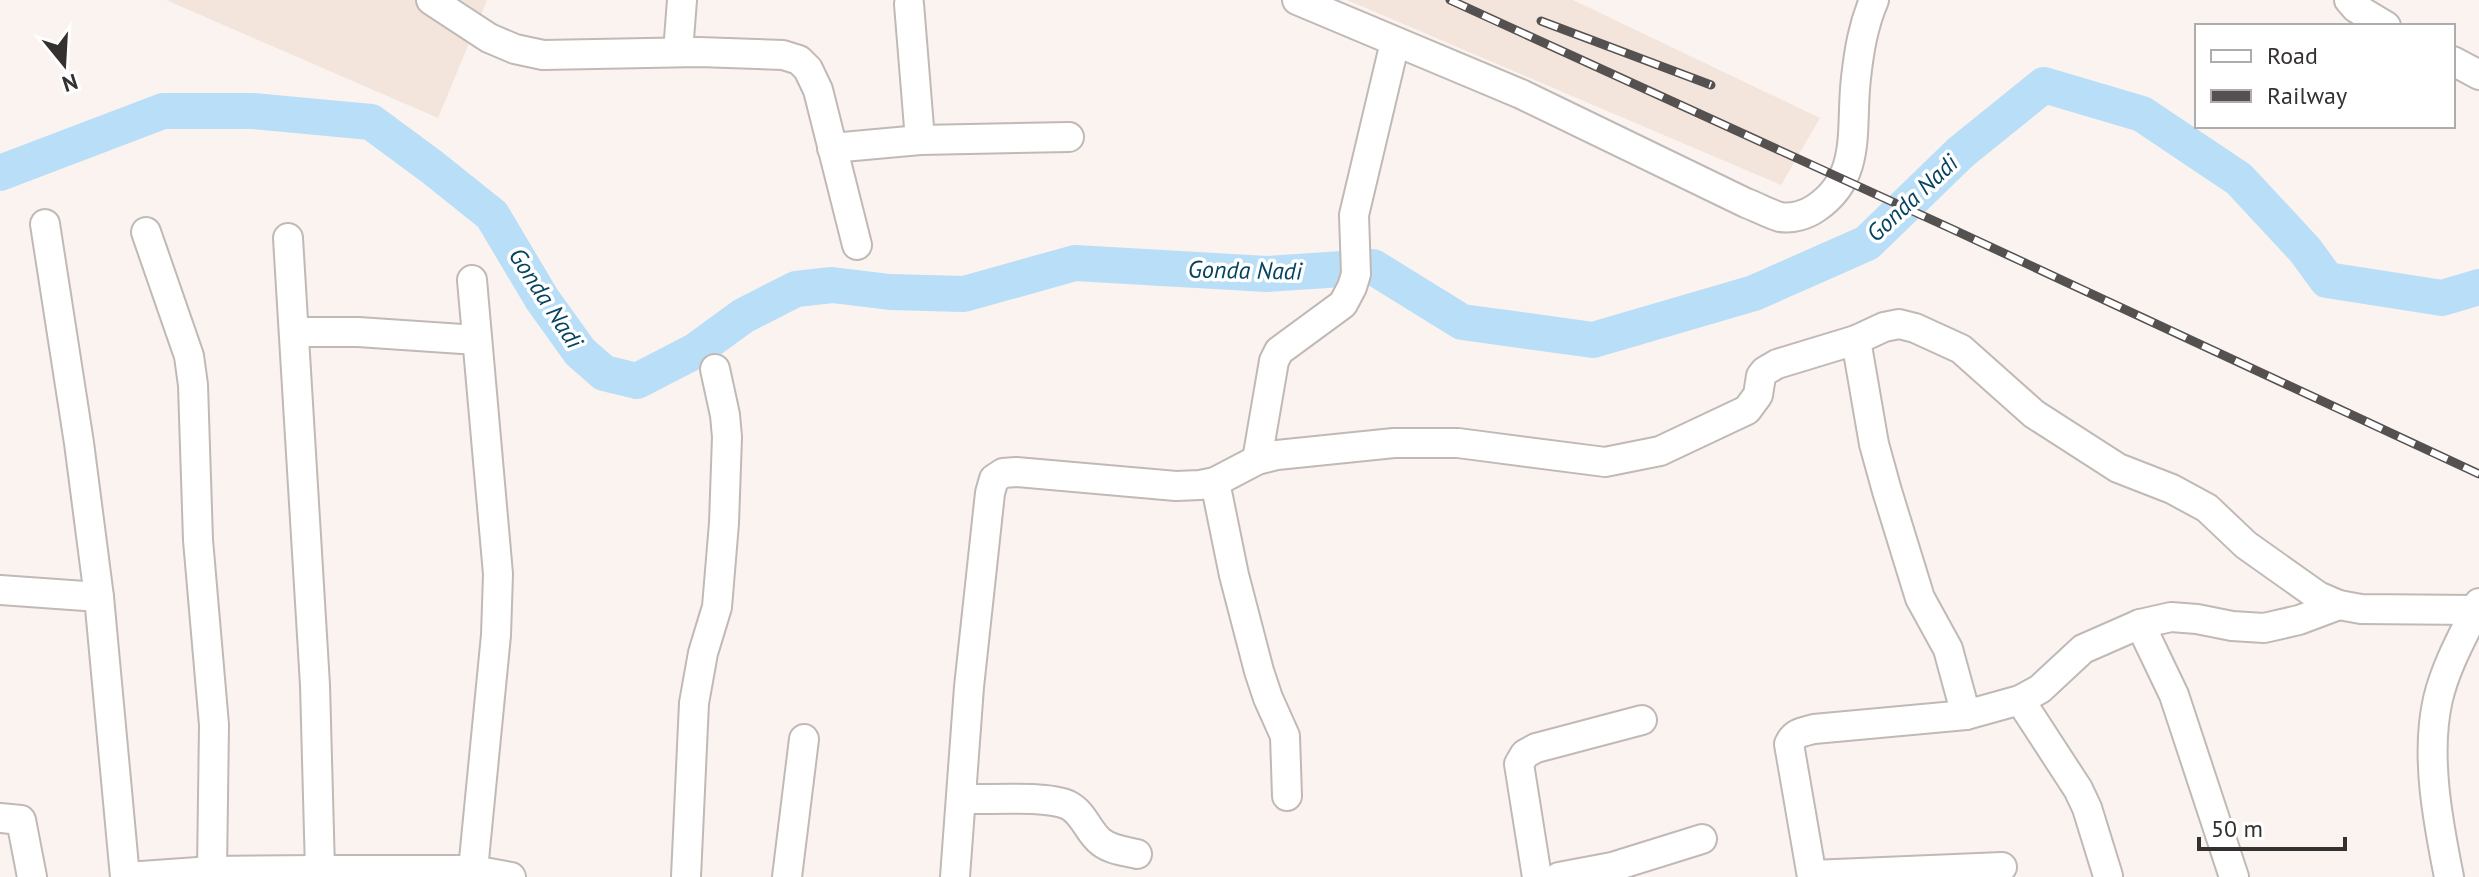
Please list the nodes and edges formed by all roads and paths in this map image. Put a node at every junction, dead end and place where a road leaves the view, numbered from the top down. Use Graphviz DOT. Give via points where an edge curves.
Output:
graph roads {
  1 [pos="431,0"];
  2 [pos="682,0"];
  3 [pos="1297,0"];
  4 [pos="1874,0"];
  5 [pos="2349,0"];
  6 [pos="909,4"];
  7 [pos="2383,24"];
  8 [pos="1395,42"];
  9 [pos="678,52"];
  10 [pos="2455,62"];
  11 [pos="2479,75"];
  12 [pos="1069,137"];
  13 [pos="920,140"];
  14 [pos="832,148"];
  15 [pos="45,224"];
  16 [pos="146,232"];
  17 [pos="288,238"];
  18 [pos="857,245"];
  19 [pos="472,280"];
  20 [pos="294,332"];
  21 [pos="477,340"];
  22 [pos="1856,340"];
  23 [pos="715,369"];
  24 [pos="1257,460"];
  25 [pos="1215,482"];
  26 [pos="0,590"];
  27 [pos="99,597"];
  28 [pos="2339,605"];
  29 [pos="2477,607"];
  30 [pos="2140,624"];
  31 [pos="2020,700"];
  32 [pos="1966,715"];
  33 [pos="1642,720"];
  34 [pos="804,739"];
  35 [pos="1287,796"];
  36 [pos="961,799"];
  37 [pos="0,818"];
  38 [pos="1702,839"];
  39 [pos="1137,854"];
  40 [pos="2002,867"];
  41 [pos="473,870"];
  42 [pos="2443,870"];
  43 [pos="212,871"];
  44 [pos="312,872"];
  45 [pos="1612,872"];
  46 [pos="1812,876"];
  47 [pos="2108,876"];
  48 [pos="32,877"];
  49 [pos="126,877"];
  50 [pos="511,877"];
  51 [pos="686,877"];
  52 [pos="787,877"];
  53 [pos="955,877"];
  54 [pos="1537,877"];
  55 [pos="1559,877"];
  56 [pos="2234,877"];
  1 -- 9 [label="street" via="489,38 543,55"];
  2 -- 9 [label="street"];
  3 -- 8 [label="street"];
  4 -- 8 [label="street" via="1861,39 1851,158 1830,197 1794,218 1746,203 1521,94"];
  5 -- 7 [label="street"];
  6 -- 13 [label="street"];
  8 -- 24 [label="street" via="1354,215 1356,264 1343,304 1279,351"];
  9 -- 14 [label="street" via="799,60 818,90"];
  10 -- 11 [label="street"];
  12 -- 13 [label="street"];
  13 -- 14 [label="street"];
  14 -- 18 [label="street"];
  15 -- 27 [label="street"];
  16 -- 43 [label="street" via="184,342 193,385 198,540 214,725"];
  17 -- 20 [label="street"];
  19 -- 21 [label="street"];
  20 -- 21 [label="street"];
  20 -- 44 [label="street" via="315,685"];
  21 -- 41 [label="street" via="498,574"];
  22 -- 24 [label="street" via="1777,364 1761,376 1758,395 1747,410 1660,451 1627,459 1605,462 1458,443 1394,443"];
  22 -- 28 [label="street" via="1899,324 1961,349 2034,414 2118,468 2207,508 2246,545"];
  22 -- 32 [label="street" via="1887,491 1920,598 1948,649"];
  23 -- 51 [label="street" via="727,437 724,523 717,607 694,703"];
  24 -- 25 [label="street"];
  25 -- 35 [label="street" via="1259,671 1285,736"];
  25 -- 36 [label="street" via="1176,486 1016,472 994,479"];
  26 -- 27 [label="street"];
  27 -- 49 [label="street"];
  28 -- 29 [label="street"];
  28 -- 30 [label="street" via="2264,628 2171,617"];
  29 -- 42 [label="street" via="2437,700 2433,731"];
  30 -- 31 [label="street" via="2083,649 2040,689"];
  30 -- 56 [label="street" via="2174,695"];
  31 -- 32 [label="street"];
  31 -- 47 [label="street" via="2078,789"];
  32 -- 46 [label="street" via="1814,729 1793,737 1789,744"];
  33 -- 54 [label="street" via="1525,754 1519,764"];
  34 -- 52 [label="street"];
  36 -- 39 [label="street" via="1068,805 1099,841"];
  36 -- 53 [label="street"];
  37 -- 48 [label="street" via="21,820"];
  38 -- 45 [label="street"];
  40 -- 46 [label="street"];
  41 -- 44 [label="street"];
  41 -- 50 [label="street"];
  43 -- 44 [label="street"];
  43 -- 49 [label="street"];
  45 -- 55 [label="street"];
}
